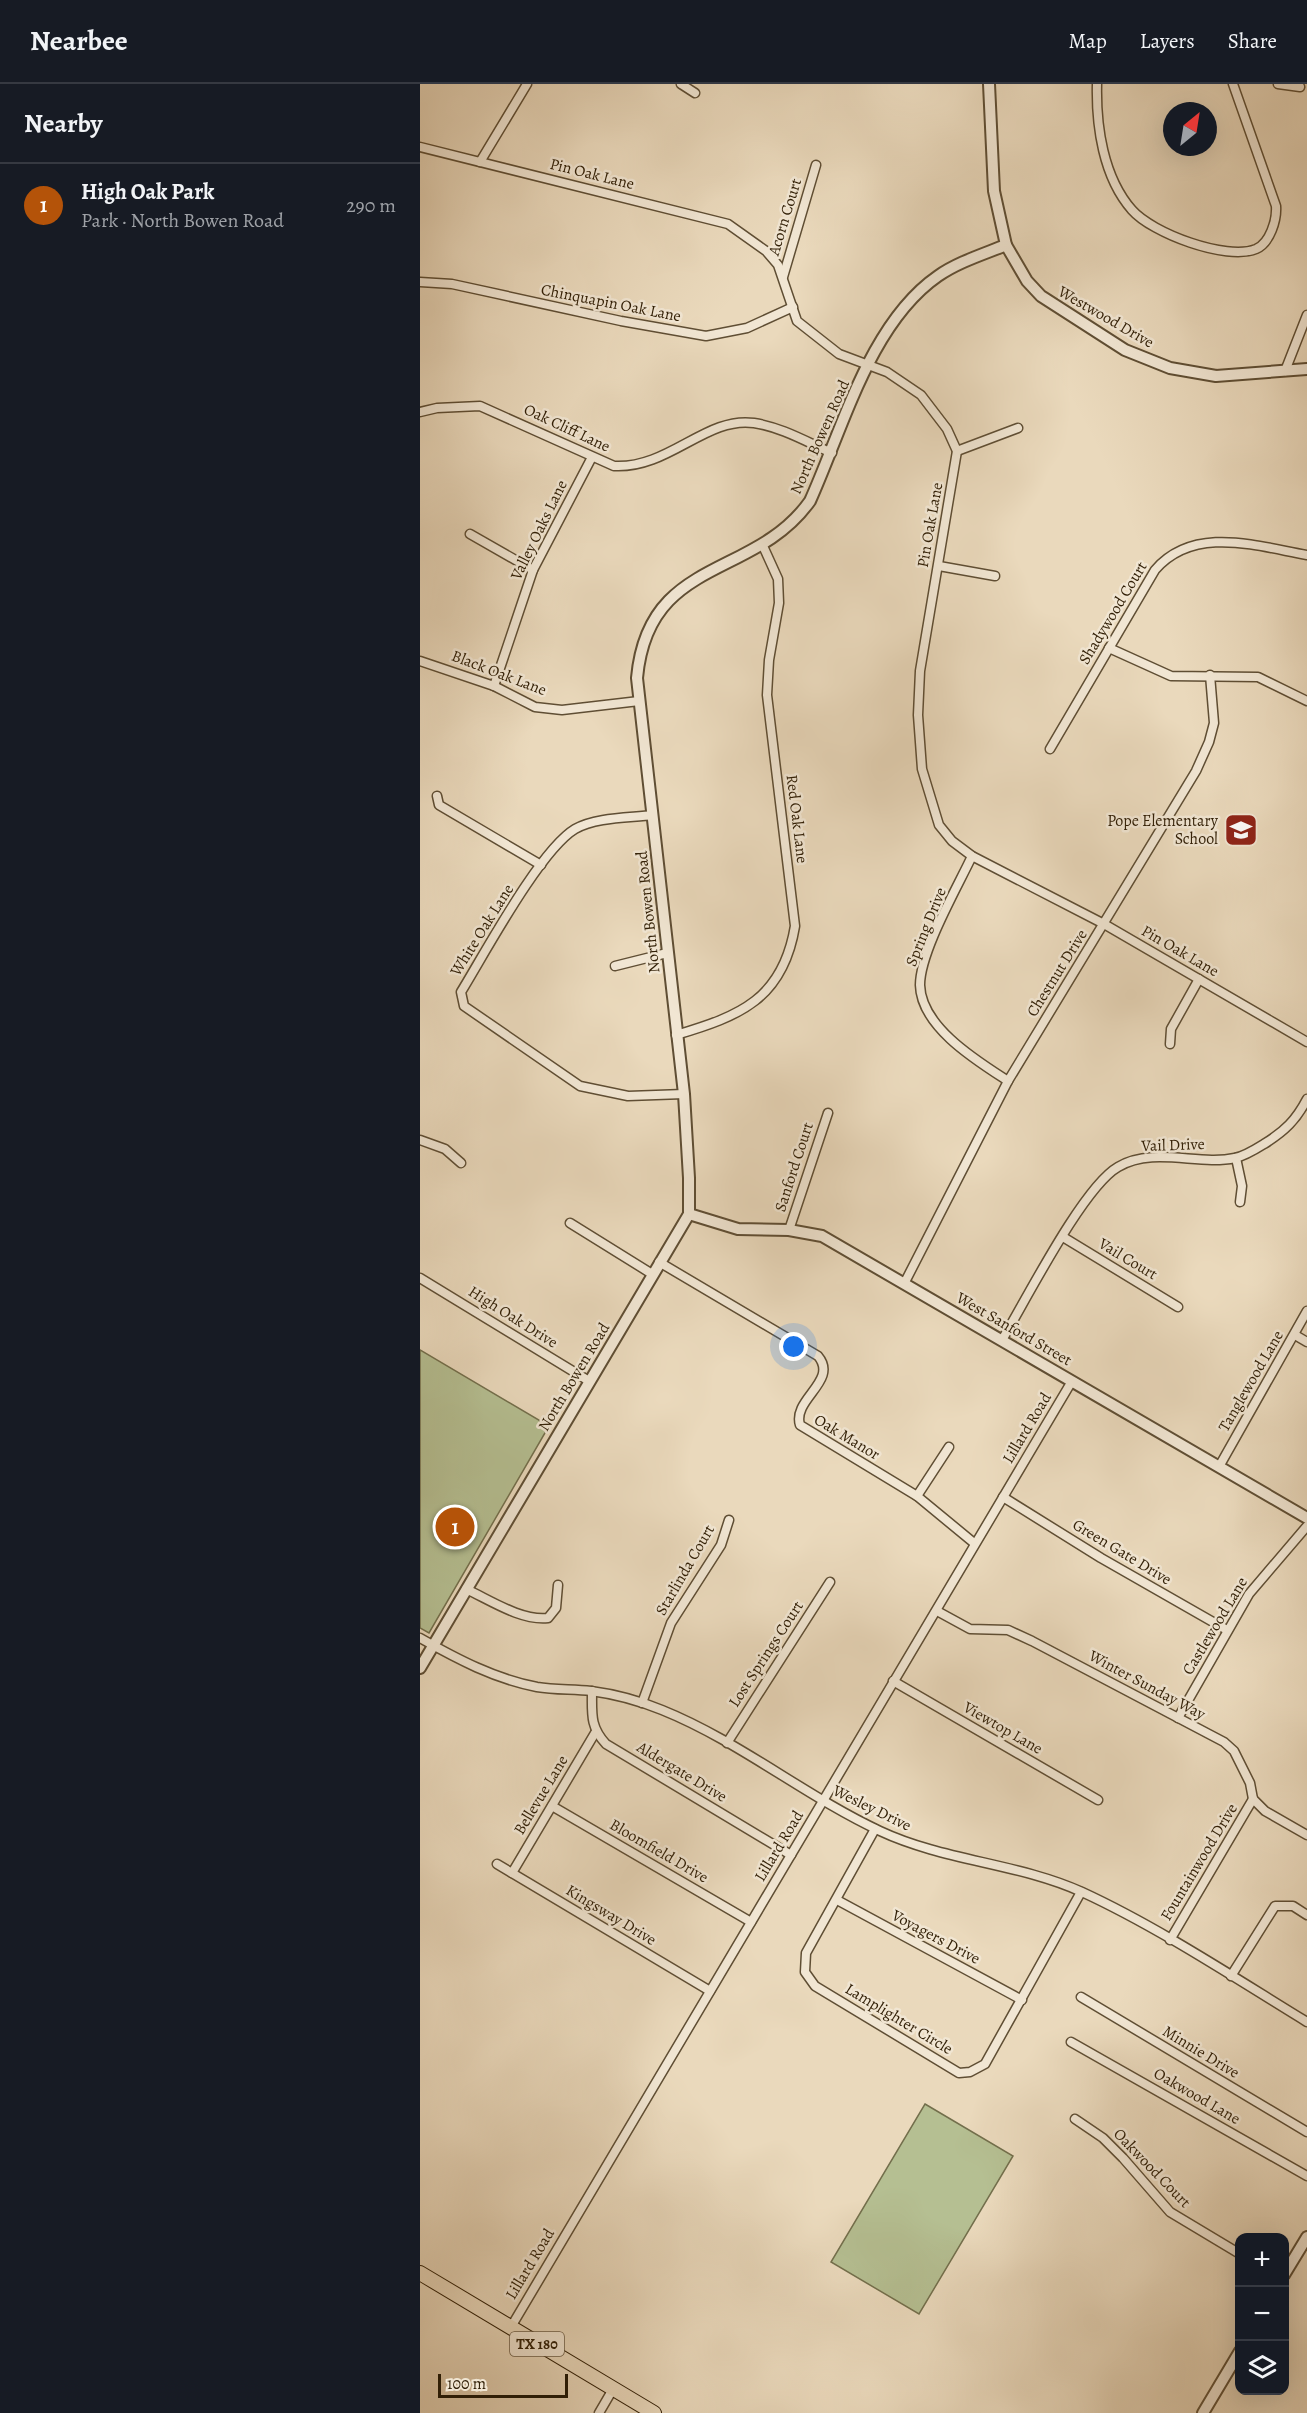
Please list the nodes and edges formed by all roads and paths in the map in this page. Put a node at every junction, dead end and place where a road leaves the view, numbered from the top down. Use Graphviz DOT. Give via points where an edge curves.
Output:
graph roads {
  1 [pos="527,84"];
  2 [pos="681,84"];
  3 [pos="989,84"];
  4 [pos="1097,84"];
  5 [pos="1233,84"];
  6 [pos="1278,84"];
  7 [pos="1300,87"];
  8 [pos="695,93"];
  9 [pos="420,147"];
  10 [pos="480,162"];
  11 [pos="816,165"];
  12 [pos="1005,245"];
  13 [pos="783,277"];
  14 [pos="420,282"];
  15 [pos="793,307"];
  16 [pos="1307,315"];
  17 [pos="868,364"];
  18 [pos="1307,369"];
  19 [pos="1286,371"];
  20 [pos="420,412"];
  21 [pos="1018,428"];
  22 [pos="957,451"];
  23 [pos="832,453"];
  24 [pos="592,457"];
  25 [pos="470,534"];
  26 [pos="764,546"];
  27 [pos="1307,555"];
  28 [pos="939,566"];
  29 [pos="532,570"];
  30 [pos="995,576"];
  31 [pos="1109,648"];
  32 [pos="420,661"];
  33 [pos="1210,675"];
  34 [pos="494,686"];
  35 [pos="639,700"];
  36 [pos="1307,701"];
  37 [pos="1050,749"];
  38 [pos="437,796"];
  39 [pos="653,815"];
  40 [pos="972,856"];
  41 [pos="541,865"];
  42 [pos="1104,924"];
  43 [pos="667,954"];
  44 [pos="615,966"];
  45 [pos="1199,979"];
  46 [pos="676,1035"];
  47 [pos="1307,1042"];
  48 [pos="1170,1044"];
  49 [pos="1008,1081"];
  50 [pos="684,1094"];
  51 [pos="1307,1099"];
  52 [pos="828,1113"];
  53 [pos="420,1140"];
  54 [pos="1236,1158"];
  55 [pos="461,1163"];
  56 [pos="1240,1203"];
  57 [pos="689,1214"];
  58 [pos="570,1223"];
  59 [pos="789,1230"];
  60 [pos="1063,1237"];
  61 [pos="659,1262"];
  62 [pos="652,1274"];
  63 [pos="420,1278"];
  64 [pos="905,1282"];
  65 [pos="1178,1307"];
  66 [pos="1307,1311"];
  67 [pos="1295,1335"];
  68 [pos="1002,1340"];
  69 [pos="1307,1342"];
  70 [pos="589,1381"];
  71 [pos="1072,1381"];
  72 [pos="949,1447"];
  73 [pos="1220,1465"];
  74 [pos="917,1496"];
  75 [pos="1003,1497"];
  76 [pos="1307,1518"];
  77 [pos="729,1520"];
  78 [pos="1307,1526"];
  79 [pos="974,1543"];
  80 [pos="830,1582"];
  81 [pos="558,1585"];
  82 [pos="466,1589"];
  83 [pos="937,1611"];
  84 [pos="1227,1630"];
  85 [pos="420,1638"];
  86 [pos="433,1646"];
  87 [pos="420,1668"];
  88 [pos="893,1681"];
  89 [pos="592,1691"];
  90 [pos="642,1703"];
  91 [pos="1178,1718"];
  92 [pos="595,1733"];
  93 [pos="727,1743"];
  94 [pos="1253,1799"];
  95 [pos="1098,1800"];
  96 [pos="823,1801"];
  97 [pos="552,1806"];
  98 [pos="875,1829"];
  99 [pos="1307,1835"];
  100 [pos="791,1855"];
  101 [pos="497,1864"];
  102 [pos="512,1873"];
  103 [pos="1081,1892"];
  104 [pos="837,1900"];
  105 [pos="1307,1915"];
  106 [pos="751,1922"];
  107 [pos="1170,1940"];
  108 [pos="1231,1976"];
  109 [pos="710,1991"];
  110 [pos="1081,1996"];
  111 [pos="1022,2000"];
  112 [pos="1307,2022"];
  113 [pos="1071,2042"];
  114 [pos="1075,2119"];
  115 [pos="1307,2132"];
  116 [pos="1307,2176"];
  117 [pos="1307,2237"];
  118 [pos="1235,2252"];
  119 [pos="1289,2267"];
  120 [pos="420,2273"];
  121 [pos="510,2327"];
  122 [pos="1235,2358"];
  123 [pos="613,2389"];
  124 [pos="599,2413"];
  125 [pos="654,2413"];
  126 [pos="1203,2413"];
  1 -- 10 [label="street"];
  2 -- 8 [label="street"];
  3 -- 12 [label="street, Westwood Drive" via="994,191"];
  4 -- 5 [label="street" via="1100,139 1121,193 1141,219 1167,234 1210,248 1247,251 1258,248 1266,239 1274,226 1276,206"];
  6 -- 7 [label="street"];
  9 -- 10 [label="street, Pin Oak Lane"];
  10 -- 13 [label="street, Pin Oak Lane" via="728,224 766,251"];
  11 -- 13 [label="street, Acorn Court"];
  12 -- 17 [label="street, North Bowen Road" via="940,274 916,294 891,323"];
  12 -- 19 [label="street, Westwood Drive" via="1041,296 1133,353 1170,368 1216,376"];
  13 -- 15 [label="street, Pin Oak Lane"];
  14 -- 15 [label="street, Chinquapin Oak Lane" via="453,284 706,336 747,328"];
  15 -- 17 [label="street, Pin Oak Lane" via="797,321 839,354"];
  16 -- 19 [label="street"];
  17 -- 22 [label="street, Pin Oak Lane" via="921,395 947,429"];
  17 -- 23 [label="street, North Bowen Road"];
  18 -- 19 [label="street, Westwood Drive"];
  20 -- 24 [label="street, Oak Cliff Lane" via="480,406"];
  21 -- 22 [label="street"];
  22 -- 28 [label="street, Pin Oak Lane"];
  23 -- 24 [label="street, Oak Cliff Lane" via="752,422 718,428 653,462 614,466"];
  23 -- 26 [label="street, North Bowen Road" via="800,515"];
  24 -- 29 [label="street, Valley Oaks Lane"];
  25 -- 29 [label="street"];
  26 -- 35 [label="street, North Bowen Road" via="710,569 671,596 645,637 638,658"];
  26 -- 46 [label="street, Red Oak Lane" via="777,579 779,603 767,695 795,926 792,947 781,972 747,1009"];
  27 -- 31 [label="street, Shadywood Court" via="1217,542 1181,549 1155,570"];
  28 -- 30 [label="street"];
  28 -- 40 [label="street, Pin Oak Lane" via="921,671 918,715 922,769 939,825"];
  29 -- 34 [label="street, Valley Oaks Lane"];
  31 -- 33 [label="street" via="1171,676"];
  31 -- 37 [label="street, Shadywood Court"];
  32 -- 34 [label="street, Black Oak Lane"];
  33 -- 36 [label="street" via="1258,677"];
  33 -- 42 [label="street, Chestnut Drive" via="1214,723 1209,742 1196,771"];
  34 -- 35 [label="street, Black Oak Lane" via="535,706 562,710"];
  35 -- 39 [label="street, North Bowen Road"];
  38 -- 41 [label="street" via="439,805"];
  39 -- 41 [label="street, White Oak Lane" via="576,829"];
  39 -- 43 [label="street, North Bowen Road"];
  40 -- 42 [label="street, Pin Oak Lane"];
  40 -- 49 [label="street, Spring Drive" via="930,949 920,984 927,1007 954,1044"];
  41 -- 50 [label="street, White Oak Lane" via="462,992 464,1006 580,1086 628,1096"];
  42 -- 45 [label="street, Pin Oak Lane"];
  42 -- 49 [label="street, Chestnut Drive"];
  43 -- 44 [label="street"];
  43 -- 46 [label="street, North Bowen Road"];
  45 -- 47 [label="street, Pin Oak Lane"];
  45 -- 48 [label="street" via="1171,1029"];
  46 -- 50 [label="street, North Bowen Road"];
  49 -- 64 [label="street, Chestnut Drive"];
  50 -- 57 [label="street, North Bowen Road"];
  51 -- 54 [label="street, Vail Drive" via="1286,1130"];
  52 -- 59 [label="street, Sanford Court"];
  53 -- 55 [label="street" via="445,1149"];
  54 -- 56 [label="street" via="1242,1186"];
  54 -- 60 [label="street, Vail Drive" via="1151,1158 1119,1166 1089,1194"];
  57 -- 59 [label="street, West Sanford Street" via="738,1229"];
  57 -- 61 [label="street, North Bowen Road"];
  58 -- 62 [label="street"];
  59 -- 64 [label="street, West Sanford Street" via="822,1236"];
  60 -- 65 [label="street, Vail Court"];
  60 -- 68 [label="street, Vail Drive"];
  61 -- 62 [label="street, North Bowen Road"];
  61 -- 74 [label="street, Oak Manor" via="818,1356 824,1374 799,1411 800,1425"];
  62 -- 70 [label="street, North Bowen Road"];
  63 -- 70 [label="street, High Oak Drive"];
  64 -- 68 [label="street, West Sanford Street"];
  66 -- 67 [label="street, Tanglewood Lane"];
  67 -- 69 [label="street"];
  67 -- 73 [label="street, Tanglewood Lane"];
  68 -- 71 [label="street, West Sanford Street"];
  70 -- 82 [label="street, North Bowen Road"];
  71 -- 73 [label="street, West Sanford Street"];
  71 -- 75 [label="street, Lillard Road"];
  72 -- 74 [label="street"];
  73 -- 76 [label="street, West Sanford Street"];
  74 -- 79 [label="street, Oak Manor"];
  75 -- 79 [label="street, Lillard Road"];
  75 -- 84 [label="street, Green Gate Drive"];
  77 -- 90 [label="street, Starlinda Court" via="721,1545 671,1623"];
  78 -- 84 [label="street, Castlewood Lane" via="1249,1594"];
  79 -- 83 [label="street, Lillard Road"];
  80 -- 93 [label="street, Lost Springs Court"];
  81 -- 82 [label="street" via="554,1612 542,1619 510,1610"];
  82 -- 86 [label="street, North Bowen Road"];
  83 -- 88 [label="street, Lillard Road"];
  83 -- 91 [label="street, Winter Sunday Way" via="970,1629 1008,1630"];
  84 -- 91 [label="street, Castlewood Lane"];
  85 -- 86 [label="street, Wesley Drive"];
  86 -- 87 [label="street, North Bowen Road"];
  86 -- 89 [label="street, Wesley Drive" via="476,1668 516,1681 538,1687"];
  88 -- 95 [label="street, Viewtop Lane"];
  88 -- 96 [label="street, Lillard Road"];
  89 -- 90 [label="street, Wesley Drive"];
  89 -- 92 [label="street"];
  90 -- 93 [label="street, Wesley Drive"];
  91 -- 94 [label="street, Winter Sunday Way" via="1234,1751 1250,1783"];
  92 -- 97 [label="street, Bellevue Lane"];
  92 -- 100 [label="street, Aldergate Drive" via="606,1744"];
  93 -- 96 [label="street, Wesley Drive"];
  94 -- 99 [label="street" via="1265,1811"];
  94 -- 107 [label="street, Fountainwood Drive"];
  96 -- 98 [label="street, Wesley Drive"];
  96 -- 100 [label="street, Lillard Road"];
  97 -- 102 [label="street, Bellevue Lane"];
  97 -- 106 [label="street, Bloomfield Drive"];
  98 -- 103 [label="street, Wesley Drive" via="927,1850"];
  98 -- 104 [label="street, Lamplighter Circle"];
  100 -- 106 [label="street, Lillard Road"];
  101 -- 102 [label="street, Kingsway Drive"];
  102 -- 109 [label="street, Kingsway Drive"];
  103 -- 107 [label="street, Wesley Drive"];
  103 -- 111 [label="street, Lamplighter Circle"];
  104 -- 111 [label="street, Voyagers Drive"];
  104 -- 111 [label="street, Lamplighter Circle" via="806,1953 805,1972 809,1980 959,2073 985,2064"];
  105 -- 108 [label="street" via="1293,1906 1275,1906"];
  106 -- 109 [label="street, Lillard Road"];
  107 -- 108 [label="street, Wesley Drive"];
  108 -- 112 [label="street, Wesley Drive"];
  109 -- 121 [label="street, Lillard Road"];
  110 -- 115 [label="street, Minnie Drive"];
  113 -- 116 [label="street, Oakwood Lane"];
  114 -- 118 [label="street, Oakwood Court" via="1123,2158 1170,2212"];
  117 -- 119 [label="street"];
  120 -- 121 [label="main road, TX 180"];
  121 -- 123 [label="main road, TX 180"];
  122 -- 126 [label="street"];
  123 -- 124 [label="street"];
  123 -- 125 [label="main road, TX 180"];
}
